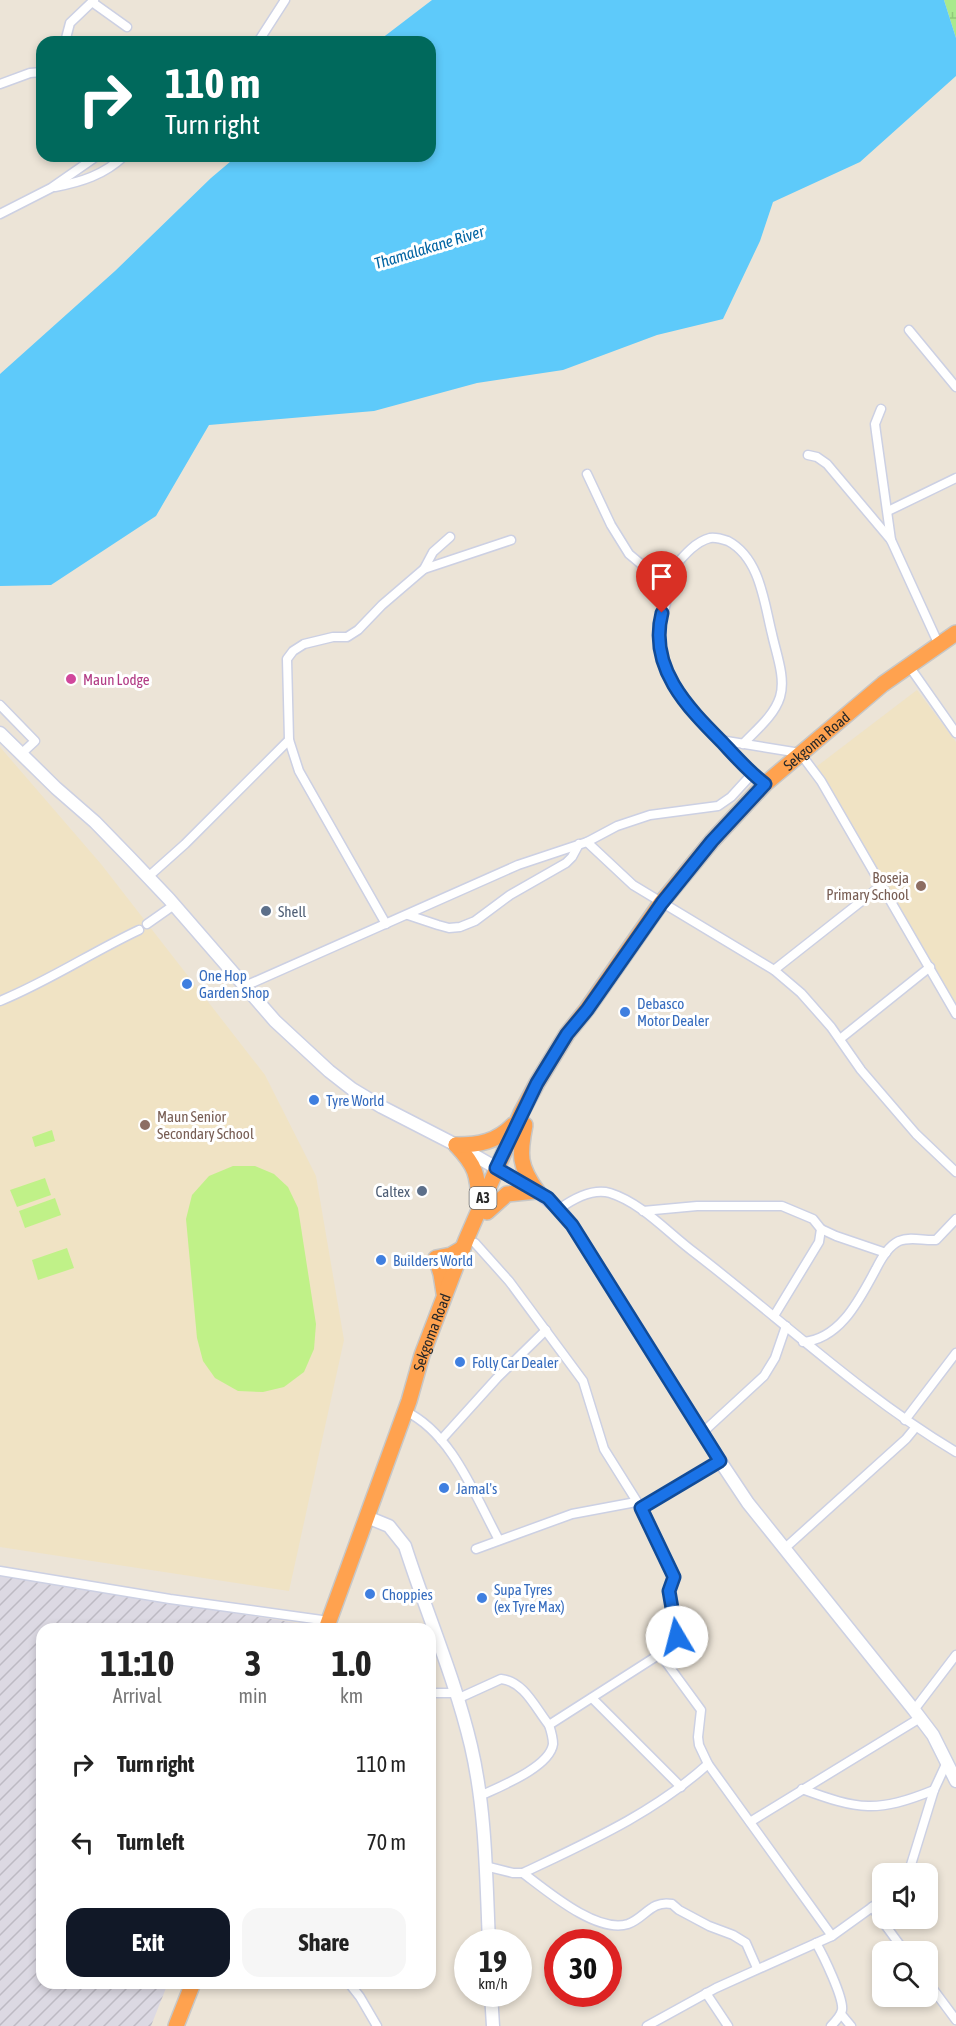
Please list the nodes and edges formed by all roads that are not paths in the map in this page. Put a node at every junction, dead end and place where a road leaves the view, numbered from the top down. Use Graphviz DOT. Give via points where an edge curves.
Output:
graph roads {
  1 [pos="285,0"];
  2 [pos="93,1"];
  3 [pos="127,27"];
  4 [pos="67,36"];
  5 [pos="262,36"];
  6 [pos="36,72"];
  7 [pos="0,84"];
  8 [pos="88,162"];
  9 [pos="117,162"];
  10 [pos="51,188"];
  11 [pos="0,214"];
  12 [pos="909,330"];
  13 [pos="956,387"];
  14 [pos="881,409"];
  15 [pos="808,455"];
  16 [pos="587,474"];
  17 [pos="956,478"];
  18 [pos="888,510"];
  19 [pos="450,537"];
  20 [pos="511,540"];
  21 [pos="891,540"];
  22 [pos="424,569"];
  23 [pos="662,580"];
  24 [pos="956,633"];
  25 [pos="939,645"];
  26 [pos="909,666"];
  27 [pos="0,705"];
  28 [pos="0,733"];
  29 [pos="956,733"];
  30 [pos="289,740"];
  31 [pos="720,740"];
  32 [pos="743,744"];
  33 [pos="800,753"];
  34 [pos="21,754"];
  35 [pos="752,774"];
  36 [pos="765,784"];
  37 [pos="583,843"];
  38 [pos="148,877"];
  39 [pos="882,885"];
  40 [pos="662,903"];
  41 [pos="174,905"];
  42 [pos="408,915"];
  43 [pos="386,924"];
  44 [pos="930,967"];
  45 [pos="774,970"];
  46 [pos="245,986"];
  47 [pos="0,1001"];
  48 [pos="956,1014"];
  49 [pos="840,1039"];
  50 [pos="521,1123"];
  51 [pos="456,1145"];
  52 [pos="500,1170"];
  53 [pos="956,1172"];
  54 [pos="537,1191"];
  55 [pos="559,1209"];
  56 [pos="483,1210"];
  57 [pos="643,1211"];
  58 [pos="956,1219"];
  59 [pos="821,1229"];
  60 [pos="469,1246"];
  61 [pos="886,1252"];
  62 [pos="443,1300"];
  63 [pos="774,1316"];
  64 [pos="786,1326"];
  65 [pos="546,1330"];
  66 [pos="803,1342"];
  67 [pos="956,1353"];
  68 [pos="407,1406"];
  69 [pos="905,1420"];
  70 [pos="915,1428"];
  71 [pos="702,1433"];
  72 [pos="441,1440"];
  73 [pos="956,1452"];
  74 [pos="720,1461"];
  75 [pos="639,1505"];
  76 [pos="367,1517"];
  77 [pos="499,1540"];
  78 [pos="476,1549"];
  79 [pos="784,1549"];
  80 [pos="0,1571"];
  81 [pos="315,1623"];
  82 [pos="328,1623"];
  83 [pos="431,1623"];
  84 [pos="436,1637"];
  85 [pos="660,1654"];
  86 [pos="956,1655"];
  87 [pos="436,1694"];
  88 [pos="456,1696"];
  89 [pos="592,1698"];
  90 [pos="917,1714"];
  91 [pos="549,1725"];
  92 [pos="947,1762"];
  93 [pos="708,1764"];
  94 [pos="956,1781"];
  95 [pos="681,1787"];
  96 [pos="802,1789"];
  97 [pos="934,1790"];
  98 [pos="480,1796"];
  99 [pos="750,1822"];
  100 [pos="912,1863"];
  101 [pos="485,1866"];
  102 [pos="524,1873"];
  103 [pos="872,1907"];
  104 [pos="488,1929"];
  105 [pos="832,1936"];
  106 [pos="816,1943"];
  107 [pos="757,1968"];
  108 [pos="191,1989"];
  109 [pos="354,1989"];
  110 [pos="706,1993"];
  111 [pos="938,1996"];
  112 [pos="492,2007"];
  113 [pos="841,2014"];
  114 [pos="956,2020"];
  115 [pos="176,2026"];
  116 [pos="377,2026"];
  117 [pos="493,2026"];
  118 [pos="647,2026"];
  119 [pos="728,2026"];
  120 [pos="831,2026"];
  121 [pos="851,2026"];
  1 -- 5 [label="street"];
  2 -- 3 [label="street"];
  2 -- 4 [label="street" via="70,23"];
  6 -- 7 [label="street"];
  8 -- 10 [label="street"];
  9 -- 10 [label="street" via="93,177"];
  10 -- 11 [label="street"];
  12 -- 13 [label="street"];
  14 -- 18 [label="street" via="876,432"];
  15 -- 21 [label="street" via="827,464"];
  16 -- 23 [label="street" via="629,554"];
  17 -- 18 [label="street"];
  18 -- 21 [label="street"];
  19 -- 22 [label="street" via="433,552"];
  20 -- 22 [label="street"];
  21 -- 25 [label="street"];
  22 -- 30 [label="street" via="347,637 304,644 293,651 286,666"];
  23 -- 31 [label="street" via="667,596 658,628 664,667 673,685"];
  23 -- 32 [label="street" via="691,550 712,538 730,543 752,566 760,585 781,686 775,708"];
  24 -- 25 [label="highway, Sekgoma Road / A3"];
  25 -- 26 [label="highway, Sekgoma Road / A3"];
  26 -- 29 [label="street"];
  26 -- 33 [label="highway, Sekgoma Road / A3"];
  27 -- 34 [label="street" via="35,741"];
  28 -- 34 [label="street"];
  30 -- 38 [label="street"];
  30 -- 43 [label="street" via="299,771"];
  31 -- 32 [label="street"];
  31 -- 35 [label="street"];
  32 -- 33 [label="street"];
  33 -- 36 [label="highway, Sekgoma Road / A3"];
  33 -- 39 [label="street" via="821,781"];
  34 -- 38 [label="street" via="96,822"];
  35 -- 36 [label="street"];
  35 -- 37 [label="street" via="718,806 650,815"];
  36 -- 40 [label="highway, Sekgoma Road / A3"];
  37 -- 40 [label="street"];
  37 -- 42 [label="street" via="518,866"];
  37 -- 42 [label="street" via="566,863 510,895 475,921 449,928"];
  38 -- 41 [label="street"];
  39 -- 44 [label="street"];
  39 -- 45 [label="street"];
  40 -- 45 [label="street"];
  40 -- 50 [label="highway, Sekgoma Road / A3" via="567,1034 537,1083"];
  41 -- 46 [label="street"];
  41 -- 47 [label="street" via="143,927 50,979"];
  42 -- 43 [label="street"];
  43 -- 46 [label="street"];
  44 -- 48 [label="street"];
  44 -- 49 [label="street"];
  45 -- 49 [label="street" via="801,993"];
  46 -- 51 [label="street" via="275,1021 352,1089"];
  49 -- 53 [label="street" via="916,1134"];
  50 -- 51 [label="highway" via="487,1143"];
  50 -- 52 [label="highway, Sekgoma Road / A3"];
  50 -- 54 [label="highway" via="520,1155 527,1177"];
  51 -- 52 [label="street"];
  51 -- 56 [label="highway" via="477,1172"];
  52 -- 54 [label="street"];
  52 -- 56 [label="highway, Sekgoma Road / A3"];
  54 -- 55 [label="street"];
  54 -- 56 [label="highway" via="507,1194"];
  55 -- 57 [label="street" via="589,1193 606,1192"];
  55 -- 71 [label="street"];
  56 -- 60 [label="highway, Sekgoma Road / A3"];
  57 -- 59 [label="street" via="697,1206 782,1206 813,1219"];
  57 -- 63 [label="street"];
  58 -- 61 [label="street" via="936,1240 909,1238"];
  59 -- 61 [label="street"];
  59 -- 63 [label="street" via="819,1242"];
  60 -- 62 [label="highway, Sekgoma Road / A3"];
  60 -- 62 [label="highway" via="436,1258 443,1280"];
  60 -- 65 [label="street" via="509,1281"];
  60 -- 68 [label="highway, Sekgoma Road / A3" via="430,1358"];
  61 -- 66 [label="street" via="848,1316 819,1338"];
  62 -- 68 [label="highway, Sekgoma Road / A3"];
  63 -- 64 [label="street"];
  64 -- 66 [label="street"];
  64 -- 71 [label="street" via="764,1376"];
  65 -- 72 [label="street"];
  65 -- 75 [label="street" via="583,1381 604,1449"];
  66 -- 69 [label="street"];
  67 -- 69 [label="street"];
  68 -- 72 [label="street"];
  68 -- 76 [label="highway, Sekgoma Road / A3"];
  69 -- 70 [label="street"];
  70 -- 73 [label="street"];
  70 -- 79 [label="street"];
  71 -- 74 [label="street"];
  72 -- 77 [label="street"];
  74 -- 75 [label="street"];
  74 -- 79 [label="street"];
  75 -- 77 [label="street" via="572,1514"];
  75 -- 85 [label="street" via="674,1577 669,1591 677,1637"];
  76 -- 82 [label="highway, Sekgoma Road / A3"];
  76 -- 83 [label="street" via="389,1526 405,1546"];
  77 -- 78 [label="street"];
  79 -- 90 [label="street"];
  80 -- 81 [label="street"];
  84 -- 88 [label="street"];
  85 -- 89 [label="street"];
  85 -- 93 [label="street" via="701,1710 699,1745"];
  86 -- 90 [label="street"];
  87 -- 88 [label="street"];
  88 -- 91 [label="street" via="501,1679 508,1680 521,1688"];
  88 -- 98 [label="street"];
  89 -- 91 [label="street"];
  89 -- 95 [label="street"];
  90 -- 92 [label="street"];
  90 -- 96 [label="street"];
  91 -- 98 [label="street" via="553,1746 540,1765"];
  92 -- 94 [label="street"];
  92 -- 97 [label="street"];
  93 -- 95 [label="street"];
  93 -- 99 [label="street"];
  95 -- 102 [label="street" via="609,1833"];
  96 -- 97 [label="street" via="854,1806 873,1807 895,1804"];
  96 -- 99 [label="street"];
  97 -- 100 [label="street"];
  98 -- 101 [label="street"];
  99 -- 105 [label="street"];
  101 -- 102 [label="street"];
  101 -- 104 [label="street"];
  102 -- 107 [label="street" via="559,1900 598,1923 611,1926 629,1924 656,1904 672,1904 746,1944"];
  103 -- 105 [label="street"];
  105 -- 106 [label="street"];
  106 -- 107 [label="street"];
  106 -- 113 [label="street" via="841,2001"];
  107 -- 110 [label="street"];
  108 -- 115 [label="highway"];
  109 -- 116 [label="street"];
  110 -- 118 [label="street"];
  110 -- 119 [label="street"];
  111 -- 114 [label="street"];
  112 -- 117 [label="street"];
  113 -- 120 [label="street"];
  113 -- 121 [label="street"];
}
